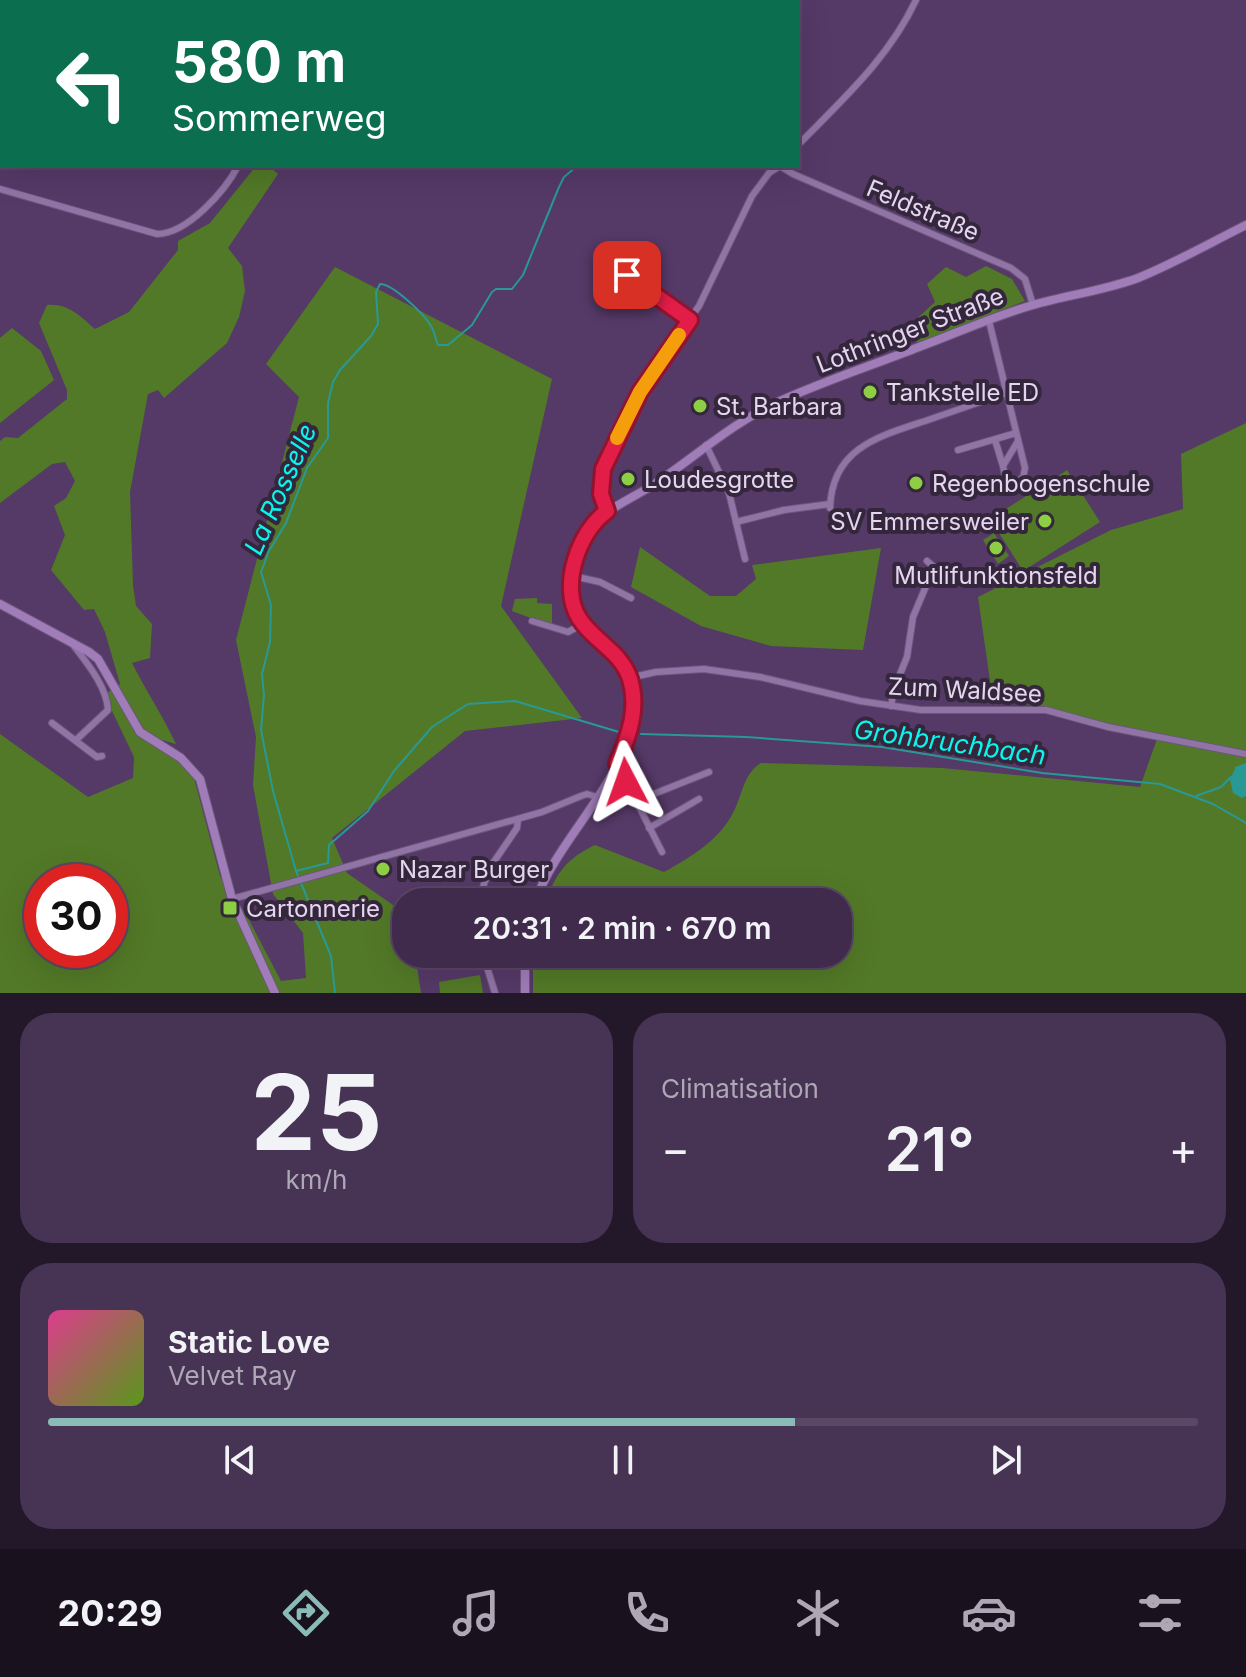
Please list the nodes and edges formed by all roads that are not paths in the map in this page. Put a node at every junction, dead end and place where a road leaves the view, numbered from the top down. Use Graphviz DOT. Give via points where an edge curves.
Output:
graph roads {
  1 [pos="916,0"];
  2 [pos="800,143"];
  3 [pos="237,168"];
  4 [pos="777,168"];
  5 [pos="783,168"];
  6 [pos="0,189"];
  7 [pos="1246,225"];
  8 [pos="606,260"];
  9 [pos="1033,305"];
  10 [pos="690,320"];
  11 [pos="989,321"];
  12 [pos="1006,393"];
  13 [pos="1016,433"];
  14 [pos="995,440"];
  15 [pos="1018,441"];
  16 [pos="706,445"];
  17 [pos="958,450"];
  18 [pos="1003,466"];
  19 [pos="607,511"];
  20 [pos="736,522"];
  21 [pos="745,559"];
  22 [pos="927,561"];
  23 [pos="573,576"];
  24 [pos="631,598"];
  25 [pos="0,604"];
  26 [pos="532,621"];
  27 [pos="583,624"];
  28 [pos="72,643"];
  29 [pos="629,678"];
  30 [pos="891,706"];
  31 [pos="52,723"];
  32 [pos="76,740"];
  33 [pos="1246,754"];
  34 [pos="102,756"];
  35 [pos="617,763"];
  36 [pos="709,772"];
  37 [pos="597,797"];
  38 [pos="699,799"];
  39 [pos="636,801"];
  40 [pos="518,819"];
  41 [pos="649,828"];
  42 [pos="662,852"];
  43 [pos="481,888"];
  44 [pos="541,888"];
  45 [pos="232,899"];
  46 [pos="487,968"];
  47 [pos="525,968"];
  48 [pos="275,993"];
  49 [pos="495,993"];
  50 [pos="525,993"];
  1 -- 2 [label="street" via="873,68"];
  3 -- 6 [label="street" via="188,224 166,234"];
  4 -- 10 [label="street" via="752,196"];
  5 -- 9 [label="street, Feldstraße" via="1011,268 1025,279"];
  7 -- 9 [label="main road, Lothringer Straße" via="1138,277"];
  8 -- 10 [label="street"];
  9 -- 11 [label="main road, Lothringer Straße"];
  10 -- 19 [label="street" via="640,392 603,469 601,494"];
  11 -- 12 [label="street"];
  11 -- 16 [label="main road, Lothringer Straße" via="780,401"];
  12 -- 13 [label="street"];
  12 -- 20 [label="street" via="861,446 840,468 830,506"];
  13 -- 14 [label="street"];
  13 -- 15 [label="street"];
  14 -- 17 [label="street"];
  14 -- 18 [label="street"];
  15 -- 18 [label="street"];
  15 -- 18 [label="street" via="1023,478 1008,480"];
  16 -- 19 [label="main road, Lothringer Straße"];
  16 -- 20 [label="street"];
  19 -- 23 [label="main road" via="587,532"];
  20 -- 21 [label="street"];
  22 -- 30 [label="street" via="934,567 913,617"];
  23 -- 24 [label="street"];
  23 -- 27 [label="main road" via="572,599"];
  25 -- 28 [label="main road"];
  26 -- 27 [label="street" via="568,632"];
  27 -- 29 [label="main road" via="616,654"];
  28 -- 32 [label="street" via="108,703 108,710"];
  28 -- 45 [label="main road" via="98,659 140,732 181,758 200,779"];
  29 -- 30 [label="street, Zum Waldsee" via="685,669 727,671"];
  29 -- 35 [label="main road" via="634,699"];
  30 -- 33 [label="street, Zum Waldsee" via="1046,710"];
  31 -- 32 [label="street"];
  32 -- 34 [label="street"];
  35 -- 37 [label="main road"];
  35 -- 39 [label="street"];
  36 -- 39 [label="street"];
  37 -- 40 [label="street" via="587,794"];
  37 -- 44 [label="main road"];
  38 -- 41 [label="street"];
  39 -- 41 [label="street"];
  40 -- 43 [label="street"];
  40 -- 45 [label="street"];
  41 -- 42 [label="street"];
  45 -- 48 [label="main road"];
  46 -- 49 [label="street"];
  47 -- 50 [label="main road"];
}
